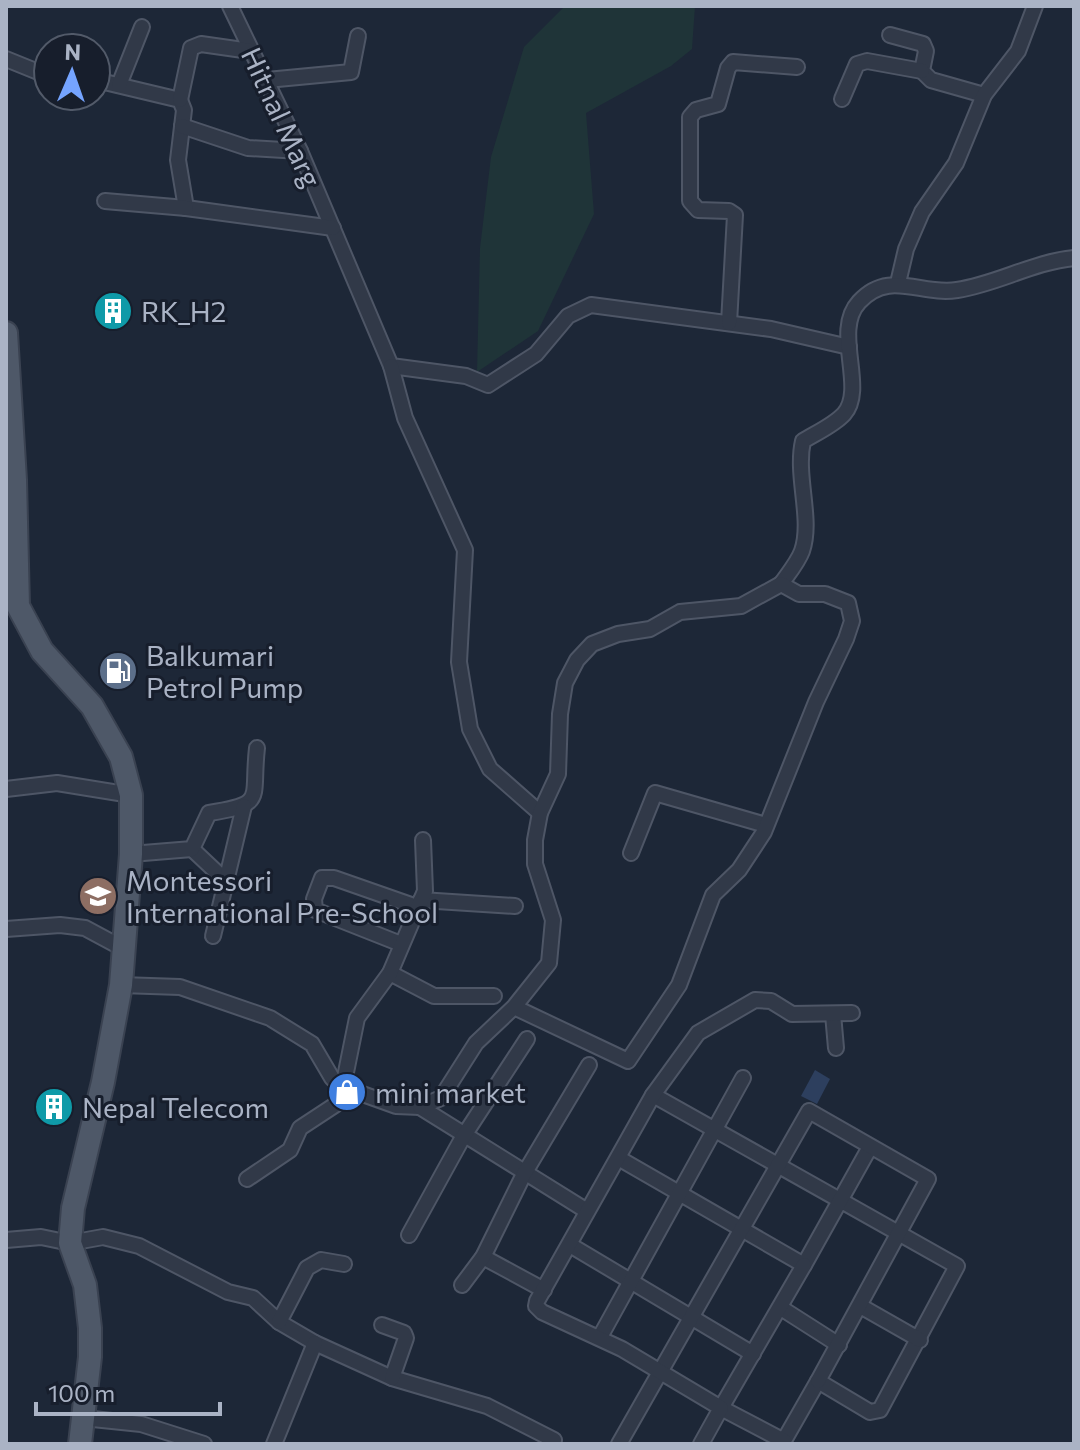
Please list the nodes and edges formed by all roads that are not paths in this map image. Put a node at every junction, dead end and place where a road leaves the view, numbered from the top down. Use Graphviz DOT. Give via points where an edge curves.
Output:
graph roads {
  1 [pos="230,6"];
  2 [pos="1035,6"];
  3 [pos="142,27"];
  4 [pos="890,35"];
  5 [pos="358,36"];
  6 [pos="250,51"];
  7 [pos="6,59"];
  8 [pos="797,67"];
  9 [pos="32,70"];
  10 [pos="922,71"];
  11 [pos="267,80"];
  12 [pos="112,83"];
  13 [pos="119,85"];
  14 [pos="984,95"];
  15 [pos="842,99"];
  16 [pos="180,100"];
  17 [pos="182,126"];
  18 [pos="300,151"];
  19 [pos="105,201"];
  20 [pos="186,208"];
  21 [pos="333,228"];
  22 [pos="1074,258"];
  23 [pos="898,283"];
  24 [pos="729,323"];
  25 [pos="6,333"];
  26 [pos="849,347"];
  27 [pos="391,366"];
  28 [pos="781,584"];
  29 [pos="257,748"];
  30 [pos="6,789"];
  31 [pos="131,795"];
  32 [pos="244,806"];
  33 [pos="540,813"];
  34 [pos="766,825"];
  35 [pos="423,840"];
  36 [pos="192,849"];
  37 [pos="631,853"];
  38 [pos="131,854"];
  39 [pos="226,881"];
  40 [pos="419,904"];
  41 [pos="515,906"];
  42 [pos="6,929"];
  43 [pos="213,936"];
  44 [pos="401,944"];
  45 [pos="126,950"];
  46 [pos="390,973"];
  47 [pos="121,985"];
  48 [pos="494,996"];
  49 [pos="514,1007"];
  50 [pos="852,1013"];
  51 [pos="833,1014"];
  52 [pos="527,1039"];
  53 [pos="836,1048"];
  54 [pos="589,1065"];
  55 [pos="743,1078"];
  56 [pos="346,1088"];
  57 [pos="653,1095"];
  58 [pos="420,1107"];
  59 [pos="714,1128"];
  60 [pos="463,1137"];
  61 [pos="870,1147"];
  62 [pos="620,1159"];
  63 [pos="779,1165"];
  64 [pos="524,1174"];
  65 [pos="247,1179"];
  66 [pos="677,1192"];
  67 [pos="840,1199"];
  68 [pos="587,1211"];
  69 [pos="742,1229"];
  70 [pos="901,1234"];
  71 [pos="409,1235"];
  72 [pos="6,1240"];
  73 [pos="70,1243"];
  74 [pos="570,1245"];
  75 [pos="483,1257"];
  76 [pos="344,1264"];
  77 [pos="804,1265"];
  78 [pos="632,1280"];
  79 [pos="462,1285"];
  80 [pos="544,1290"];
  81 [pos="862,1307"];
  82 [pos="781,1308"];
  83 [pos="691,1316"];
  84 [pos="279,1322"];
  85 [pos="382,1325"];
  86 [pos="600,1337"];
  87 [pos="920,1340"];
  88 [pos="315,1343"];
  89 [pos="839,1345"];
  90 [pos="753,1354"];
  91 [pos="660,1372"];
  92 [pos="392,1378"];
  93 [pos="818,1381"];
  94 [pos="721,1408"];
  95 [pos="83,1418"];
  96 [pos="554,1440"];
  97 [pos="783,1442"];
  98 [pos="80,1444"];
  99 [pos="204,1444"];
  100 [pos="274,1444"];
  101 [pos="619,1444"];
  102 [pos="701,1444"];
  1 -- 6 [label="street, Hitnal Marg"];
  2 -- 14 [label="street" via="1018,51"];
  3 -- 13 [label="street"];
  4 -- 10 [label="street" via="923,44"];
  5 -- 11 [label="street" via="351,72"];
  6 -- 11 [label="street, Hitnal Marg"];
  6 -- 16 [label="street" via="201,44 191,48"];
  7 -- 9 [label="street"];
  8 -- 24 [label="street" via="733,62 718,104 690,117 690,201 698,210 735,215"];
  10 -- 14 [label="street" via="931,80"];
  10 -- 15 [label="street" via="867,61 857,64"];
  11 -- 18 [label="street, Hitnal Marg"];
  12 -- 13 [label="street"];
  13 -- 16 [label="street"];
  14 -- 23 [label="street" via="956,163 922,212"];
  16 -- 17 [label="street"];
  17 -- 18 [label="street" via="248,148"];
  17 -- 20 [label="street" via="178,160"];
  18 -- 21 [label="street, Hitnal Marg"];
  19 -- 20 [label="street"];
  20 -- 21 [label="street"];
  21 -- 27 [label="street, Hitnal Marg"];
  22 -- 23 [label="street" via="953,291"];
  23 -- 26 [label="street" via="873,291 858,303 850,316"];
  24 -- 26 [label="street"];
  24 -- 27 [label="street" via="591,305 568,316 536,354 488,385 466,376"];
  25 -- 31 [label="main road" via="18,606 42,651 96,713 121,757"];
  26 -- 28 [label="street" via="852,396 845,413 803,441 803,550"];
  27 -- 33 [label="street, Hitnal Marg" via="405,418 465,550 459,662 470,729 490,769"];
  28 -- 33 [label="street" via="741,606 680,612 650,629 592,644 565,683 558,774"];
  28 -- 34 [label="street" via="799,594 842,599 851,609 852,621"];
  29 -- 32 [label="street" via="256,793"];
  30 -- 31 [label="street" via="57,783"];
  31 -- 38 [label="main road"];
  32 -- 36 [label="street" via="209,813"];
  32 -- 39 [label="street"];
  33 -- 49 [label="street" via="535,864 553,920 549,963"];
  34 -- 37 [label="street" via="655,793"];
  34 -- 49 [label="street" via="739,870 713,895 679,985 628,1061"];
  35 -- 40 [label="street" via="425,891"];
  36 -- 38 [label="street"];
  36 -- 39 [label="street"];
  38 -- 45 [label="main road"];
  39 -- 43 [label="street"];
  40 -- 41 [label="street"];
  40 -- 44 [label="street"];
  40 -- 44 [label="street" via="322,878 315,910"];
  42 -- 45 [label="street" via="85,928"];
  44 -- 46 [label="street"];
  45 -- 47 [label="main road"];
  46 -- 48 [label="street" via="434,996"];
  46 -- 56 [label="street" via="357,1018"];
  47 -- 56 [label="street" via="180,987 270,1018 312,1044 332,1078"];
  47 -- 73 [label="main road"];
  49 -- 58 [label="street" via="476,1043 441,1098"];
  50 -- 51 [label="street"];
  51 -- 53 [label="street"];
  51 -- 57 [label="street" via="792,1014 771,1001 755,1000 698,1033"];
  52 -- 60 [label="street"];
  54 -- 64 [label="street"];
  55 -- 59 [label="street"];
  56 -- 58 [label="street" via="396,1106"];
  56 -- 65 [label="street" via="335,1105 300,1128 290,1150"];
  57 -- 59 [label="street"];
  57 -- 62 [label="street"];
  58 -- 60 [label="street"];
  59 -- 63 [label="street"];
  59 -- 66 [label="street"];
  60 -- 64 [label="street"];
  60 -- 71 [label="street"];
  61 -- 63 [label="street" via="809,1111"];
  61 -- 67 [label="street"];
  61 -- 70 [label="street" via="928,1179"];
  62 -- 66 [label="street"];
  62 -- 68 [label="street"];
  63 -- 67 [label="street"];
  63 -- 69 [label="street"];
  64 -- 68 [label="street"];
  64 -- 75 [label="street"];
  66 -- 69 [label="street"];
  66 -- 78 [label="street"];
  67 -- 70 [label="street"];
  67 -- 77 [label="street"];
  68 -- 74 [label="street"];
  69 -- 77 [label="street"];
  69 -- 83 [label="street"];
  70 -- 81 [label="street"];
  70 -- 87 [label="street" via="957,1266"];
  72 -- 73 [label="street" via="41,1237"];
  73 -- 84 [label="street" via="103,1237 139,1246 228,1292 253,1298"];
  73 -- 95 [label="main road" via="85,1285 90,1328"];
  74 -- 78 [label="street"];
  74 -- 80 [label="street"];
  75 -- 79 [label="street"];
  75 -- 80 [label="street"];
  76 -- 84 [label="street" via="321,1260 307,1268"];
  77 -- 82 [label="street"];
  78 -- 83 [label="street"];
  78 -- 86 [label="street"];
  80 -- 86 [label="street" via="536,1306 542,1312"];
  81 -- 87 [label="street"];
  81 -- 89 [label="street"];
  82 -- 89 [label="street"];
  82 -- 90 [label="street"];
  83 -- 90 [label="street"];
  83 -- 91 [label="street"];
  84 -- 88 [label="street"];
  85 -- 92 [label="street" via="406,1338"];
  86 -- 91 [label="street"];
  87 -- 93 [label="street" via="876,1412"];
  88 -- 92 [label="street"];
  88 -- 100 [label="street"];
  89 -- 93 [label="street"];
  90 -- 94 [label="street"];
  91 -- 94 [label="street"];
  91 -- 101 [label="street"];
  92 -- 96 [label="street" via="487,1406"];
  93 -- 97 [label="street"];
  94 -- 97 [label="street"];
  94 -- 102 [label="street"];
  95 -- 98 [label="main road"];
  95 -- 99 [label="street" via="141,1424"];
}
